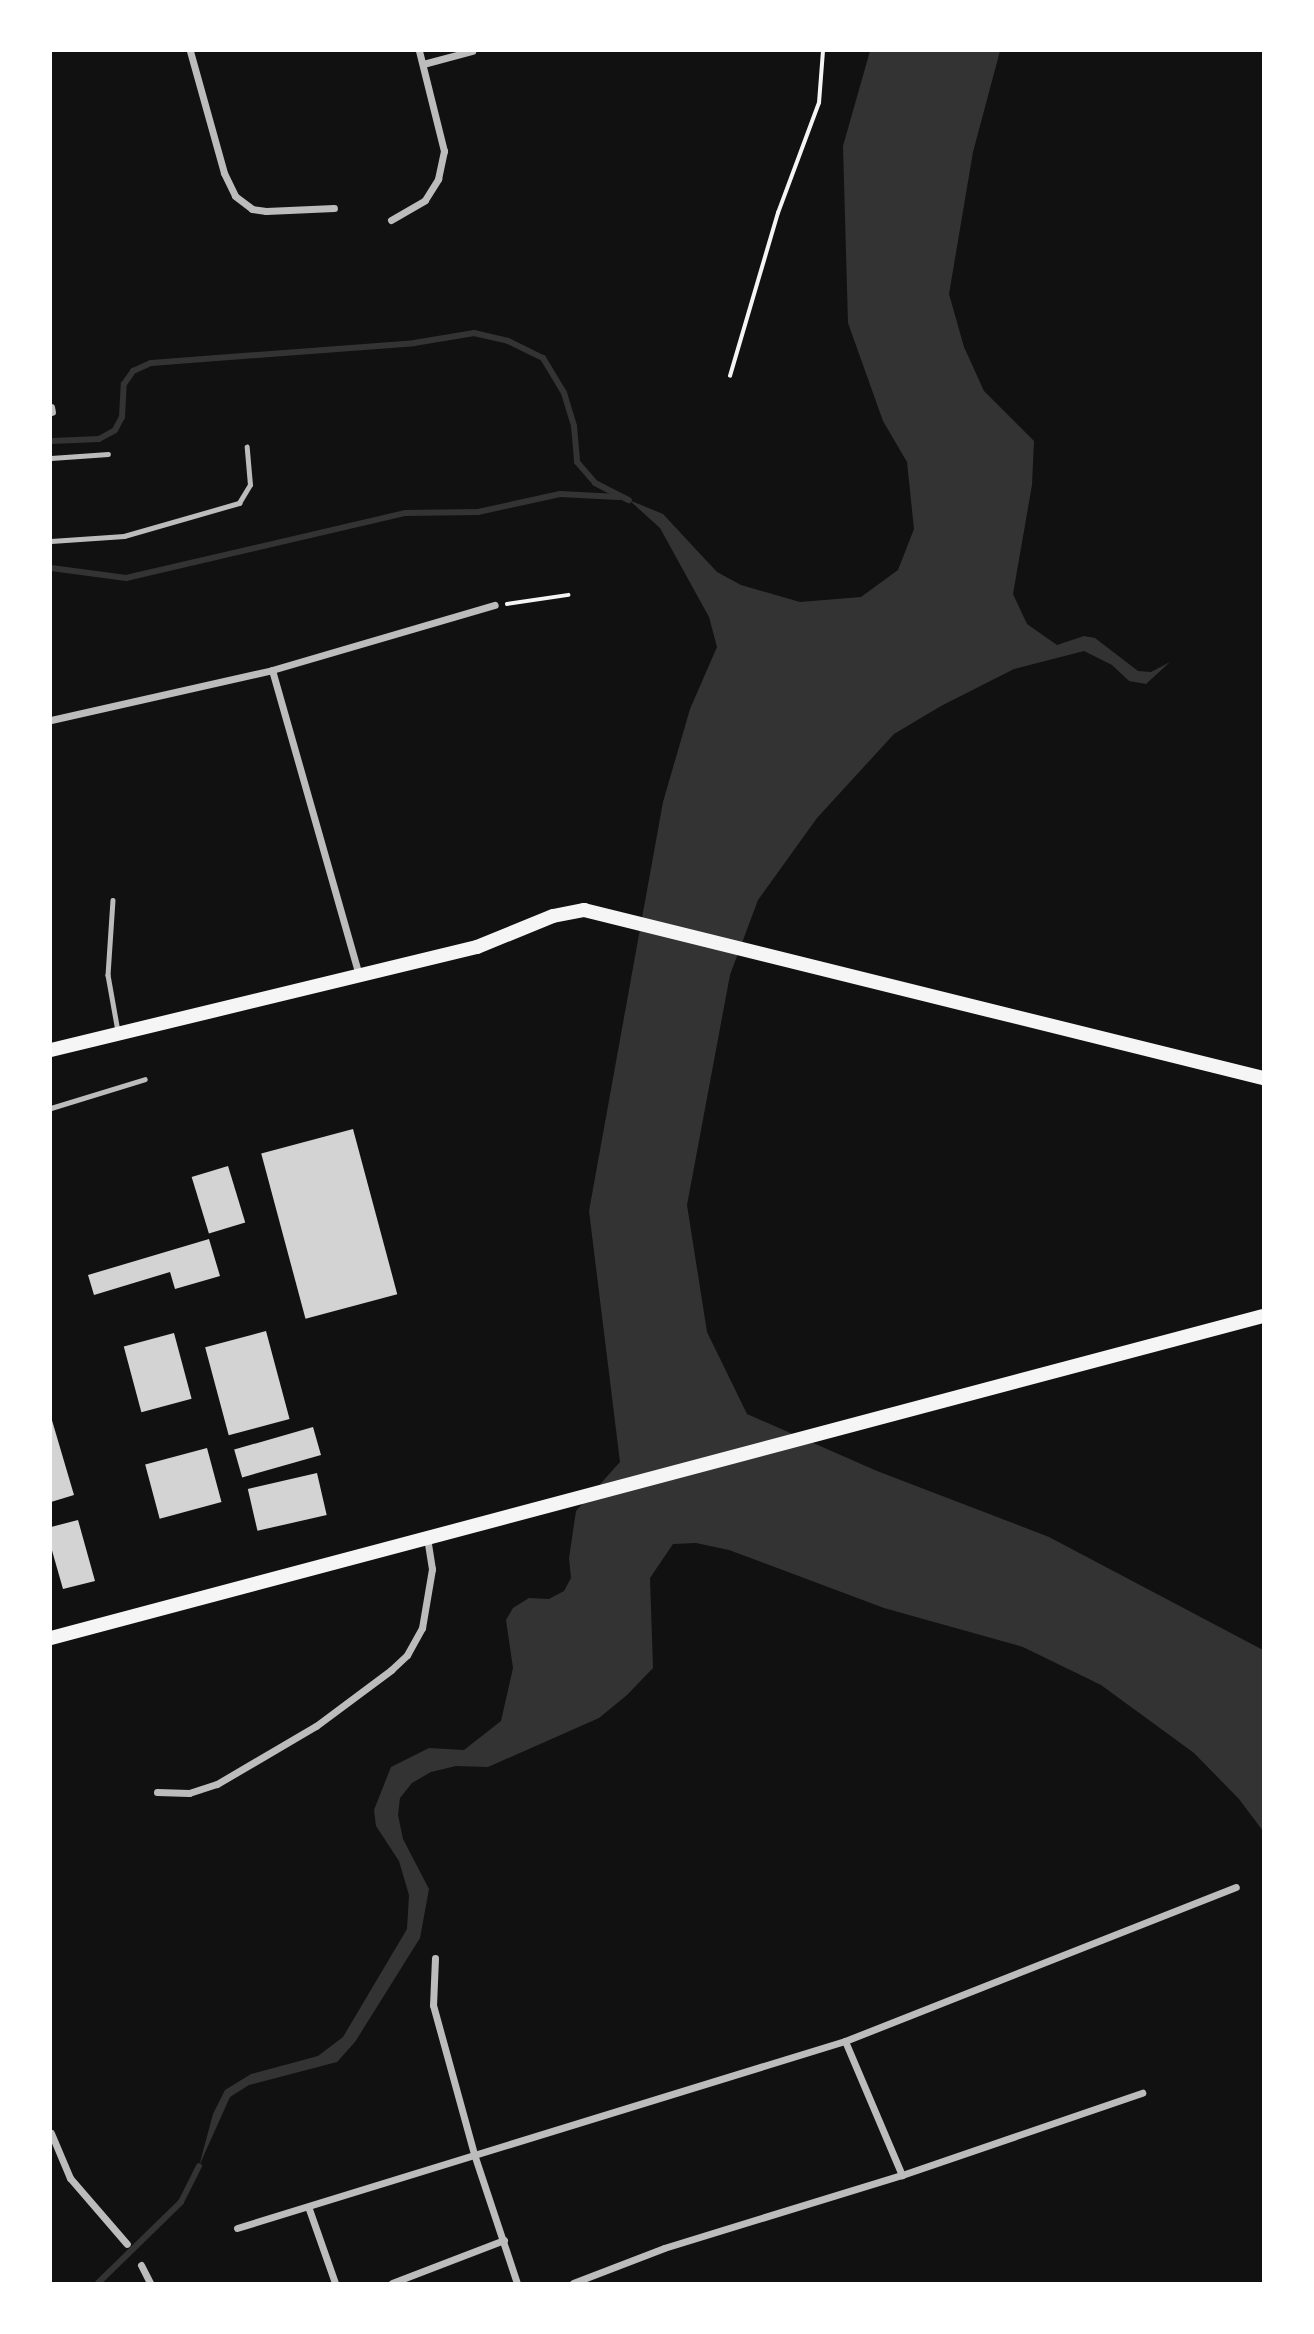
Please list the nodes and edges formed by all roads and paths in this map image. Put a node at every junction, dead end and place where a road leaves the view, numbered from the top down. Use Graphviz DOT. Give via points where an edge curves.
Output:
graph roads {
  1 [pos="190,51"];
  2 [pos="419,51"];
  3 [pos="472,51"];
  4 [pos="823,51"];
  5 [pos="423,64"];
  6 [pos="334,208"];
  7 [pos="391,220"];
  8 [pos="730,376"];
  9 [pos="247,447"];
  10 [pos="108,454"];
  11 [pos="51,458"];
  12 [pos="51,541"];
  13 [pos="568,595"];
  14 [pos="495,605"];
  15 [pos="272,670"];
  16 [pos="51,720"];
  17 [pos="113,900"];
  18 [pos="359,977"];
  19 [pos="118,1034"];
  20 [pos="51,1050"];
  21 [pos="1263,1078"];
  22 [pos="145,1079"];
  23 [pos="51,1108"];
  24 [pos="1263,1317"];
  25 [pos="427,1539"];
  26 [pos="51,1638"];
  27 [pos="157,1792"];
  28 [pos="1236,1887"];
  29 [pos="435,1958"];
  30 [pos="845,2041"];
  31 [pos="1142,2093"];
  32 [pos="51,2133"];
  33 [pos="474,2154"];
  34 [pos="902,2175"];
  35 [pos="309,2209"];
  36 [pos="237,2228"];
  37 [pos="504,2240"];
  38 [pos="127,2244"];
  39 [pos="141,2265"];
  40 [pos="150,2283"];
  41 [pos="335,2283"];
  42 [pos="392,2283"];
  43 [pos="517,2283"];
  44 [pos="573,2283"];
  1 -- 6 [label="street" via="223,173 235,196 252,209 266,211"];
  2 -- 5 [label="street"];
  3 -- 5 [label="street"];
  4 -- 8 [label="path" via="819,103 778,213"];
  5 -- 7 [label="street" via="444,151 438,179 425,200"];
  9 -- 12 [label="lane" via="250,485 239,503 124,536"];
  10 -- 11 [label="lane"];
  13 -- 14 [label="path"];
  14 -- 15 [label="street"];
  15 -- 16 [label="street"];
  15 -- 18 [label="street"];
  17 -- 19 [label="lane" via="108,975"];
  18 -- 19 [label="main road"];
  18 -- 21 [label="main road" via="477,947 553,916 583,910 606,912"];
  19 -- 20 [label="main road"];
  22 -- 23 [label="lane"];
  24 -- 25 [label="main road"];
  25 -- 26 [label="main road"];
  25 -- 27 [label="street" via="432,1569 422,1629 391,1670 316,1726 216,1784 189,1793"];
  28 -- 30 [label="street"];
  29 -- 33 [label="street" via="433,2005"];
  30 -- 33 [label="street"];
  30 -- 34 [label="street"];
  31 -- 34 [label="street"];
  32 -- 38 [label="street" via="70,2178"];
  33 -- 35 [label="street"];
  33 -- 37 [label="street"];
  34 -- 44 [label="street" via="664,2249"];
  35 -- 36 [label="street"];
  35 -- 41 [label="street"];
  37 -- 42 [label="street"];
  37 -- 43 [label="street"];
  39 -- 40 [label="street"];
}
